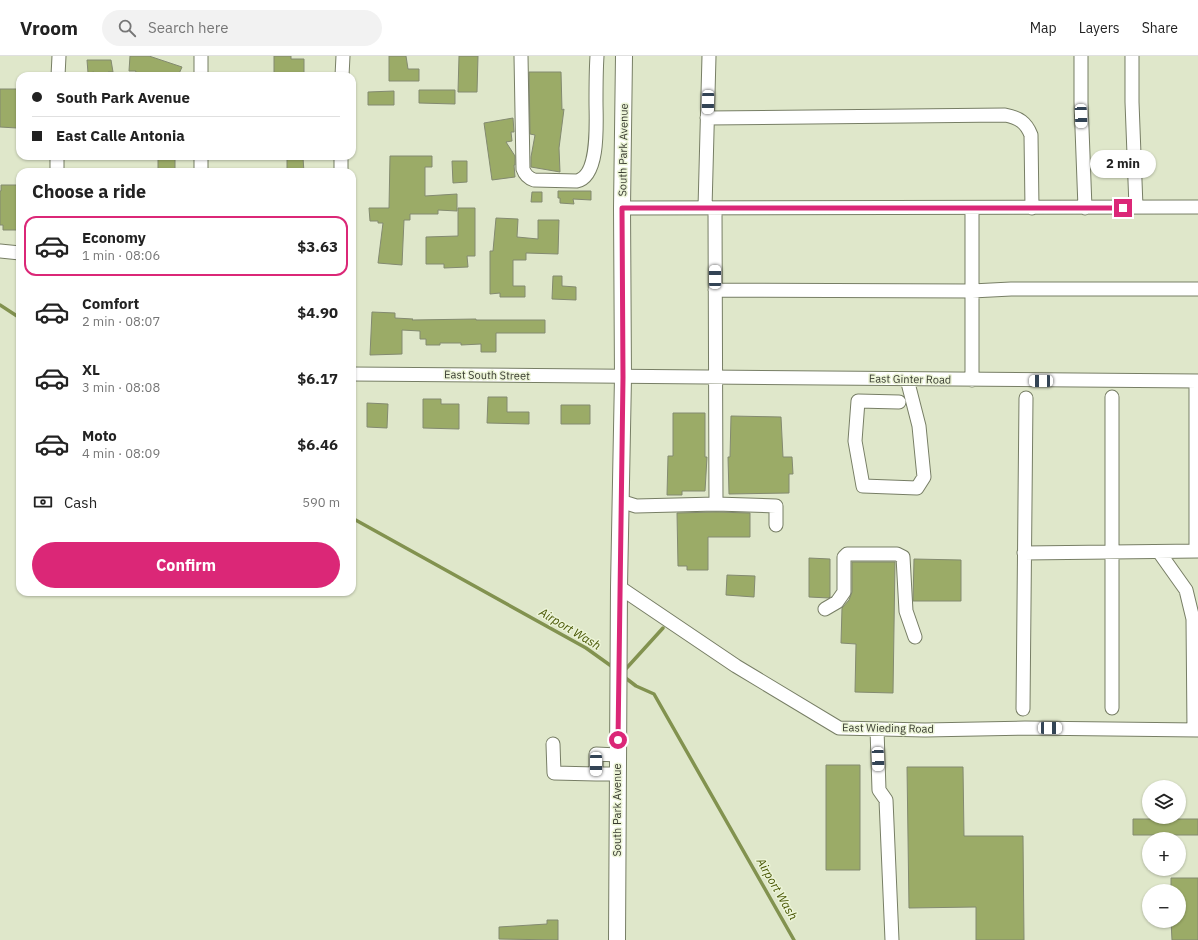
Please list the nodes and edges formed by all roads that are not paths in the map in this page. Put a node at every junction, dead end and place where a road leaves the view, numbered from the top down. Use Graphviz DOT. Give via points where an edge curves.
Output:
graph roads {
  1 [pos="59,56"];
  2 [pos="201,56"];
  3 [pos="343,56"];
  4 [pos="521,56"];
  5 [pos="597,56"];
  6 [pos="624,56"];
  7 [pos="709,56"];
  8 [pos="1081,56"];
  9 [pos="1132,56"];
  10 [pos="58,72"];
  11 [pos="201,72"];
  12 [pos="342,72"];
  13 [pos="707,118"];
  14 [pos="1136,207"];
  15 [pos="1198,207"];
  16 [pos="622,208"];
  17 [pos="710,208"];
  18 [pos="972,208"];
  19 [pos="1032,208"];
  20 [pos="1085,208"];
  21 [pos="0,251"];
  22 [pos="16,253"];
  23 [pos="1198,289"];
  24 [pos="715,290"];
  25 [pos="972,291"];
  26 [pos="356,374"];
  27 [pos="623,377"];
  28 [pos="715,377"];
  29 [pos="907,379"];
  30 [pos="972,380"];
  31 [pos="1197,381"];
  32 [pos="1112,397"];
  33 [pos="1026,398"];
  34 [pos="899,402"];
  35 [pos="620,500"];
  36 [pos="716,504"];
  37 [pos="776,526"];
  38 [pos="1197,551"];
  39 [pos="1159,552"];
  40 [pos="1024,553"];
  41 [pos="1112,553"];
  42 [pos="619,587"];
  43 [pos="825,609"];
  44 [pos="915,637"];
  45 [pos="1112,708"];
  46 [pos="1023,709"];
  47 [pos="877,729"];
  48 [pos="1196,730"];
  49 [pos="553,744"];
  50 [pos="618,754"];
  51 [pos="596,774"];
  52 [pos="618,774"];
  53 [pos="617,940"];
  54 [pos="892,940"];
  1 -- 10 [label="street"];
  2 -- 11 [label="street"];
  3 -- 12 [label="street"];
  4 -- 5 [label="street" via="525,174 534,180 577,181 582,180 588,173 596,144"];
  6 -- 16 [label="main road, South Park Avenue"];
  7 -- 13 [label="street"];
  8 -- 20 [label="street"];
  9 -- 14 [label="street"];
  13 -- 17 [label="street"];
  13 -- 19 [label="street" via="1015,117 1028,127 1031,135"];
  14 -- 15 [label="street"];
  14 -- 20 [label="street"];
  16 -- 17 [label="street"];
  16 -- 27 [label="main road, South Park Avenue"];
  17 -- 18 [label="street"];
  17 -- 24 [label="street"];
  18 -- 19 [label="street"];
  18 -- 25 [label="street"];
  19 -- 20 [label="street"];
  21 -- 22 [label="street"];
  23 -- 25 [label="street" via="1011,288"];
  24 -- 25 [label="street"];
  24 -- 28 [label="street"];
  25 -- 30 [label="street"];
  26 -- 27 [label="street, East South Street"];
  27 -- 28 [label="street, East Ginter Road"];
  27 -- 35 [label="main road, South Park Avenue"];
  28 -- 29 [label="street, East Ginter Road"];
  28 -- 36 [label="street"];
  29 -- 30 [label="street, East Ginter Road"];
  29 -- 34 [label="street" via="919,426 924,477 917,488 863,486 856,442 858,401"];
  30 -- 31 [label="street, East Ginter Road"];
  31 -- 38 [label="street"];
  32 -- 41 [label="street"];
  33 -- 40 [label="street"];
  35 -- 36 [label="street" via="636,506"];
  35 -- 42 [label="main road, South Park Avenue"];
  36 -- 37 [label="street" via="776,506"];
  38 -- 39 [label="street"];
  39 -- 41 [label="street"];
  39 -- 48 [label="street" via="1186,590 1193,619"];
  40 -- 41 [label="street"];
  40 -- 46 [label="street"];
  41 -- 45 [label="street"];
  42 -- 47 [label="street, East Wieding Road" via="736,666 839,728"];
  42 -- 50 [label="main road, South Park Avenue"];
  43 -- 44 [label="street" via="837,602 844,592 844,557 847,554 898,554 903,557 906,611"];
  47 -- 48 [label="street, East Wieding Road"];
  47 -- 54 [label="street" via="879,790 886,800"];
  49 -- 51 [label="street" via="554,773"];
  50 -- 51 [label="street" via="596,754"];
  50 -- 52 [label="main road, South Park Avenue"];
  51 -- 52 [label="street"];
  52 -- 53 [label="main road, South Park Avenue"];
}
